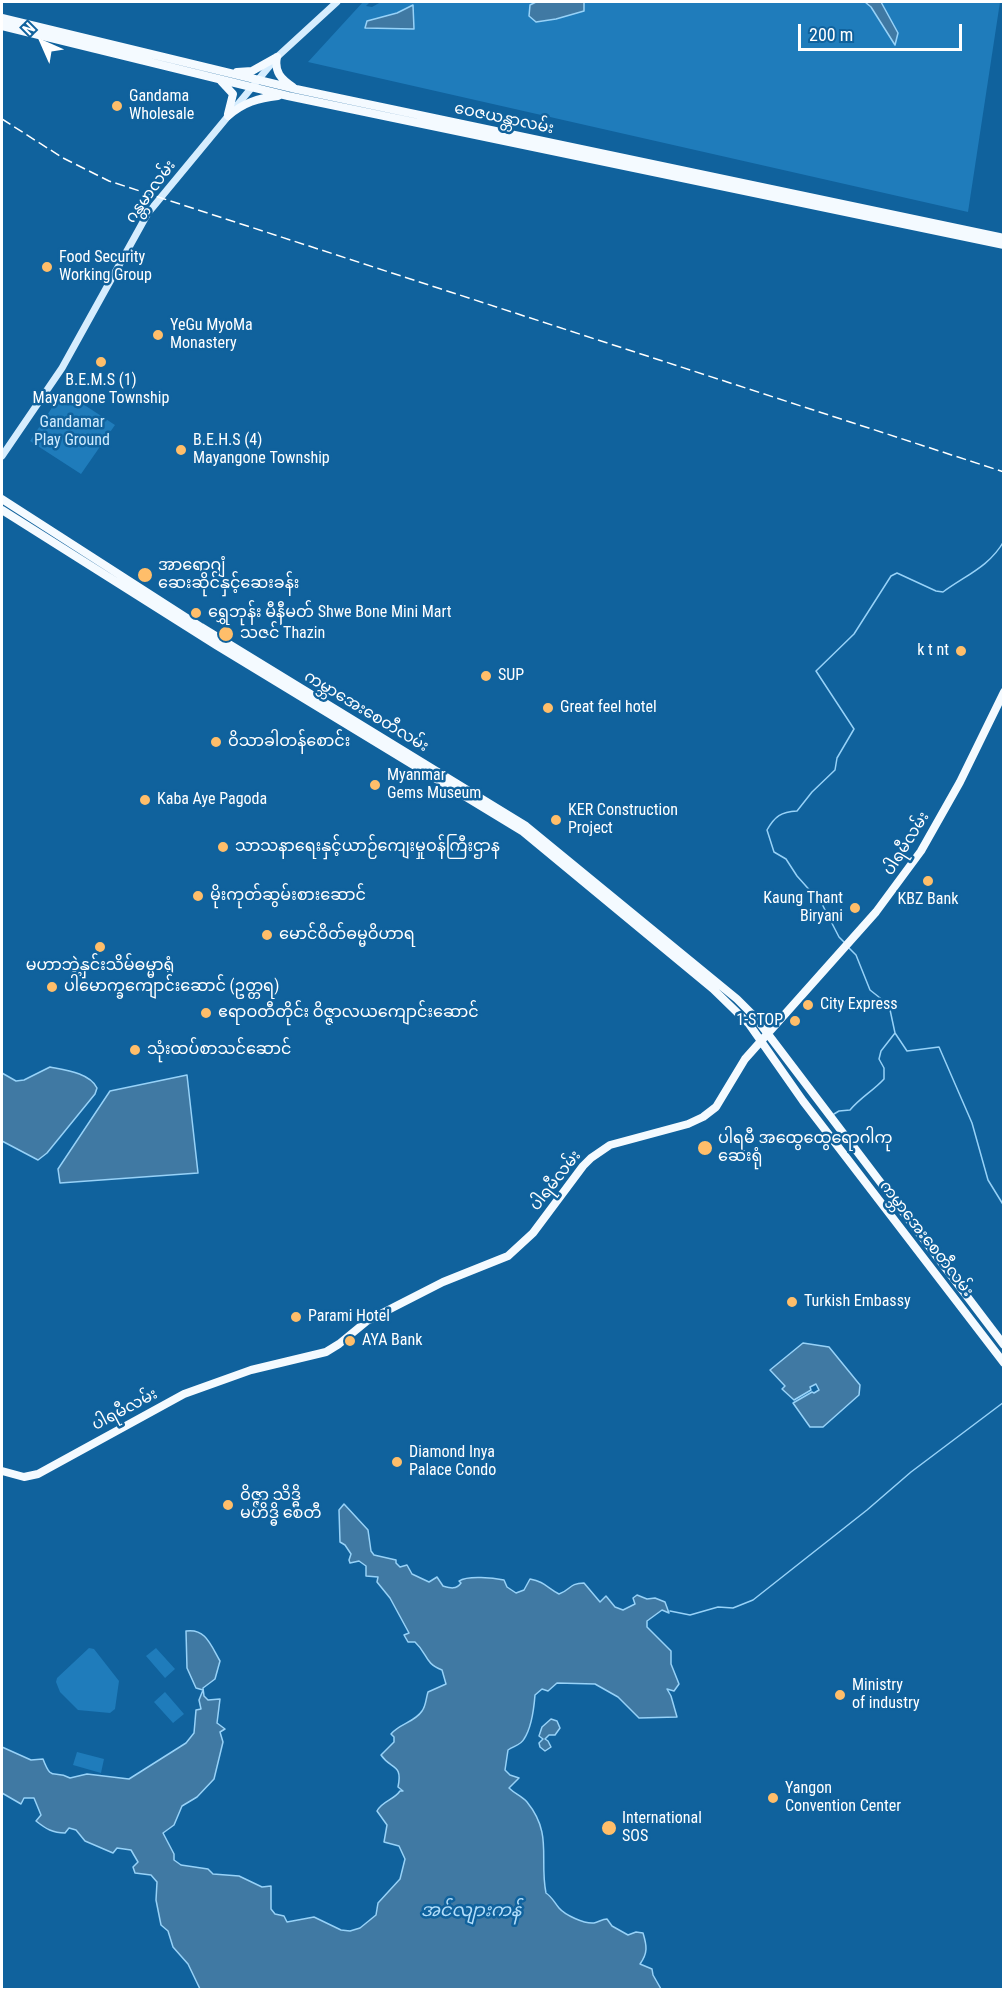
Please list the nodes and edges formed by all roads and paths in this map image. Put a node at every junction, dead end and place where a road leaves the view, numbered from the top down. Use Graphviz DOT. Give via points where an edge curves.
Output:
graph roads {
  1 [pos="337,2"];
  2 [pos="2,18"];
  3 [pos="2,26"];
  4 [pos="277,57"];
  5 [pos="223,76"];
  6 [pos="257,80"];
  7 [pos="251,87"];
  8 [pos="296,89"];
  9 [pos="288,96"];
  10 [pos="228,116"];
  11 [pos="1003,241"];
  12 [pos="2,456"];
  13 [pos="2,498"];
  14 [pos="2,510"];
  15 [pos="30,517"];
  16 [pos="25,525"];
  17 [pos="90,561"];
  18 [pos="1004,692"];
  19 [pos="784,1016"];
  20 [pos="752,1020"];
  21 [pos="767,1034"];
  22 [pos="760,1041"];
  23 [pos="780,1051"];
  24 [pos="771,1057"];
  25 [pos="744,1059"];
  26 [pos="812,1094"];
  27 [pos="803,1101"];
  28 [pos="1004,1345"];
  29 [pos="1004,1363"];
  30 [pos="2,1471"];
  1 -- 4 [label="main road, ဂန္တမာလမ်း"];
  2 -- 5 [label="main road, ဝေဇယန္တာလမ်း"];
  3 -- 5 [label="main road, ဝေဇယန္တာလမ်း"];
  4 -- 5 [label="main road" via="252,71"];
  4 -- 6 [label="main road, ဂန္တမာလမ်း"];
  4 -- 8 [label="main road" via="278,73"];
  5 -- 6 [label="main road, ဝေဇယန္တာလမ်း"];
  5 -- 7 [label="main road, ဝေဇယန္တာလမ်း"];
  5 -- 10 [label="main road" via="233,94"];
  6 -- 7 [label="main road, ဂန္တမာလမ်း"];
  6 -- 8 [label="main road, ဝေဇယန္တာလမ်း"];
  7 -- 9 [label="main road, ဝေဇယန္တာလမ်း"];
  7 -- 10 [label="main road, ဂန္တမာလမ်း"];
  8 -- 11 [label="main road, ဝေဇယန္တာလမ်း"];
  9 -- 10 [label="main road" via="254,100"];
  9 -- 11 [label="main road, ဝေဇယန္တာလမ်း"];
  10 -- 12 [label="main road, ဂန္တမာလမ်း" via="148,213 62,368"];
  13 -- 15 [label="main road, ကမ္ဘာအေးစေတီလမ်း"];
  14 -- 16 [label="main road, ကမ္ဘာအေးစေတီလမ်း"];
  15 -- 16 [label="main road"];
  15 -- 17 [label="main road, ကမ္ဘာအေးစေတီလမ်း"];
  16 -- 17 [label="main road, ကမ္ဘာအေးစေတီလမ်း"];
  17 -- 20 [label="main road, ကမ္ဘာအေးစေတီလမ်း" via="536,833 682,960 737,999"];
  18 -- 19 [label="main road, ပါရမီလမ်း" via="921,851 876,912"];
  19 -- 20 [label="main road"];
  19 -- 21 [label="main road, ပါရမီလမ်း"];
  19 -- 23 [label="main road" via="775,1037"];
  20 -- 21 [label="main road"];
  20 -- 22 [label="main road, ကမ္ဘာအေးစေတီလမ်း"];
  20 -- 25 [label="main road" via="751,1048"];
  21 -- 22 [label="main road, ပါရမီလမ်း"];
  21 -- 23 [label="main road"];
  22 -- 24 [label="main road, ကမ္ဘာအေးစေတီလမ်း"];
  22 -- 25 [label="main road, ပါရမီလမ်း"];
  23 -- 26 [label="main road"];
  24 -- 25 [label="main road" via="755,1055"];
  24 -- 27 [label="main road, ကမ္ဘာအေးစေတီလမ်း"];
  25 -- 30 [label="main road, ပါရမီလမ်း" via="716,1107 703,1117 609,1145 591,1158 533,1233 508,1256 443,1282 367,1321 326,1352 251,1370 184,1394 38,1474 24,1477"];
  26 -- 27 [label="main road"];
  26 -- 28 [label="main road"];
  27 -- 29 [label="main road, ကမ္ဘာအေးစေတီလမ်း"];
}
